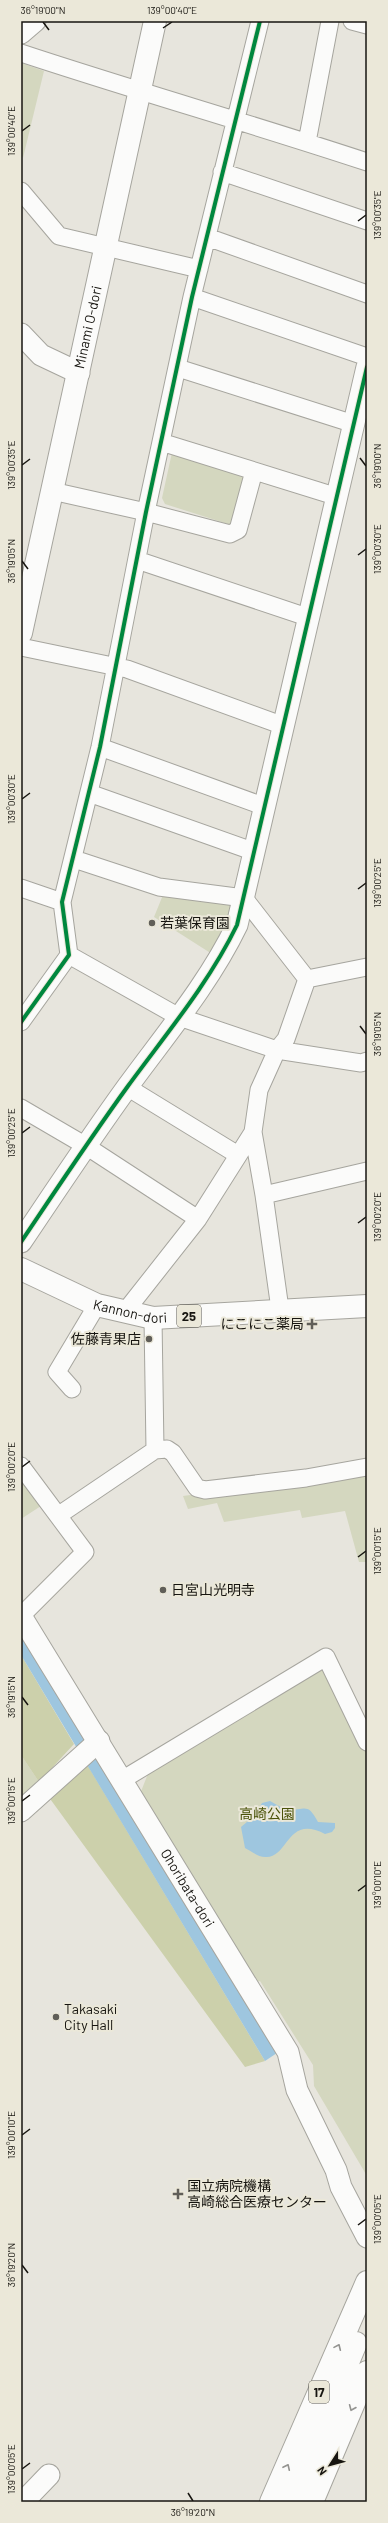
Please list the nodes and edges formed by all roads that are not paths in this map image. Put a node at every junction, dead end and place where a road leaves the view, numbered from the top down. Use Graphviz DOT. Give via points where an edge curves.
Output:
graph roads {
  1 [pos="35,21"];
  2 [pos="155,21"];
  3 [pos="260,21"];
  4 [pos="330,21"];
  5 [pos="352,21"];
  6 [pos="367,25"];
  7 [pos="21,33"];
  8 [pos="21,53"];
  9 [pos="138,92"];
  10 [pos="235,118"];
  11 [pos="307,142"];
  12 [pos="367,162"];
  13 [pos="222,172"];
  14 [pos="21,191"];
  15 [pos="367,221"];
  16 [pos="207,237"];
  17 [pos="106,248"];
  18 [pos="199,269"];
  19 [pos="367,294"];
  20 [pos="192,297"];
  21 [pos="21,334"];
  22 [pos="367,357"];
  23 [pos="367,367"];
  24 [pos="178,368"];
  25 [pos="79,373"];
  26 [pos="354,424"];
  27 [pos="161,442"];
  28 [pos="254,471"];
  29 [pos="52,492"];
  30 [pos="338,497"];
  31 [pos="146,512"];
  32 [pos="137,560"];
  33 [pos="27,572"];
  34 [pos="310,618"];
  35 [pos="21,633"];
  36 [pos="21,647"];
  37 [pos="115,668"];
  38 [pos="284,726"];
  39 [pos="100,747"];
  40 [pos="89,793"];
  41 [pos="263,806"];
  42 [pos="255,852"];
  43 [pos="74,859"];
  44 [pos="21,888"];
  45 [pos="244,898"];
  46 [pos="62,902"];
  47 [pos="69,955"];
  48 [pos="367,967"];
  49 [pos="307,979"];
  50 [pos="179,1017"];
  51 [pos="21,1022"];
  52 [pos="277,1050"];
  53 [pos="367,1061"];
  54 [pos="127,1087"];
  55 [pos="21,1108"];
  56 [pos="252,1132"];
  57 [pos="86,1146"];
  58 [pos="238,1154"];
  59 [pos="367,1171"];
  60 [pos="264,1195"];
  61 [pos="198,1219"];
  62 [pos="21,1242"];
  63 [pos="21,1269"];
  64 [pos="97,1305"];
  65 [pos="367,1306"];
  66 [pos="280,1309"];
  67 [pos="124,1313"];
  68 [pos="153,1318"];
  69 [pos="72,1389"];
  70 [pos="155,1450"];
  71 [pos="21,1466"];
  72 [pos="367,1467"];
  73 [pos="59,1515"];
  74 [pos="22,1615"];
  75 [pos="367,1742"];
  76 [pos="91,1749"];
  77 [pos="122,1780"];
  78 [pos="21,1811"];
  79 [pos="336,2170"];
  80 [pos="367,2215"];
  81 [pos="367,2237"];
  82 [pos="367,2282"];
  83 [pos="367,2316"];
  84 [pos="367,2372"];
  85 [pos="329,2462"];
  86 [pos="49,2475"];
  87 [pos="23,2502"];
  88 [pos="271,2502"];
  89 [pos="290,2502"];
  90 [pos="312,2502"];
  91 [pos="317,2502"];
  1 -- 7 [label="street"];
  2 -- 9 [label="main road, Minami O-dori"];
  3 -- 10 [label="street"];
  4 -- 11 [label="street"];
  5 -- 6 [label="street"];
  8 -- 9 [label="street"];
  9 -- 10 [label="street"];
  9 -- 17 [label="main road, Minami O-dori"];
  10 -- 11 [label="street"];
  10 -- 13 [label="street"];
  11 -- 12 [label="street"];
  13 -- 15 [label="street"];
  13 -- 16 [label="street"];
  14 -- 17 [label="street" via="59,236"];
  16 -- 18 [label="street"];
  16 -- 19 [label="street"];
  17 -- 18 [label="street"];
  17 -- 25 [label="main road, Minami O-dori"];
  18 -- 20 [label="street"];
  20 -- 22 [label="street"];
  20 -- 24 [label="street"];
  21 -- 25 [label="street" via="41,355"];
  23 -- 26 [label="street"];
  24 -- 26 [label="street"];
  24 -- 27 [label="street"];
  25 -- 29 [label="main road, Minami O-dori"];
  26 -- 30 [label="street"];
  27 -- 28 [label="street"];
  27 -- 31 [label="street"];
  28 -- 30 [label="street"];
  28 -- 31 [label="street" via="238,530 230,534"];
  29 -- 31 [label="street"];
  29 -- 33 [label="main road, Minami O-dori"];
  30 -- 34 [label="street"];
  31 -- 32 [label="street"];
  32 -- 34 [label="street"];
  32 -- 37 [label="street"];
  33 -- 35 [label="main road, Minami O-dori"];
  34 -- 38 [label="street"];
  36 -- 37 [label="street"];
  37 -- 38 [label="street" via="127,669"];
  37 -- 39 [label="street"];
  38 -- 41 [label="street"];
  39 -- 40 [label="street"];
  39 -- 41 [label="street"];
  40 -- 42 [label="street"];
  40 -- 43 [label="street"];
  41 -- 42 [label="street"];
  42 -- 45 [label="street"];
  43 -- 45 [label="street" via="159,888"];
  43 -- 46 [label="street"];
  44 -- 46 [label="street"];
  45 -- 49 [label="street"];
  45 -- 50 [label="street" via="237,925 227,947"];
  46 -- 47 [label="street"];
  47 -- 50 [label="street"];
  47 -- 51 [label="street"];
  48 -- 49 [label="street"];
  49 -- 52 [label="street" via="286,1039"];
  50 -- 52 [label="street"];
  50 -- 54 [label="street"];
  52 -- 53 [label="street" via="361,1063"];
  52 -- 56 [label="street" via="259,1090"];
  54 -- 57 [label="street"];
  54 -- 58 [label="street"];
  55 -- 57 [label="street"];
  56 -- 58 [label="street"];
  56 -- 60 [label="street"];
  57 -- 61 [label="street"];
  57 -- 62 [label="street"];
  58 -- 61 [label="street"];
  59 -- 60 [label="street"];
  60 -- 66 [label="street"];
  61 -- 67 [label="street"];
  63 -- 64 [label="main road, Kannon-dori / 25"];
  64 -- 67 [label="main road, Kannon-dori / 25"];
  64 -- 69 [label="street" via="57,1372"];
  65 -- 66 [label="main road, Kannon-dori / 25"];
  66 -- 68 [label="main road, Kannon-dori / 25"];
  67 -- 68 [label="main road, Kannon-dori / 25"];
  68 -- 70 [label="street"];
  70 -- 72 [label="street" via="167,1449 173,1453 197,1488 206,1490 306,1478"];
  70 -- 73 [label="street"];
  71 -- 73 [label="street"];
  73 -- 74 [label="street" via="85,1552"];
  74 -- 76 [label="street, Ohoribata-dori"];
  75 -- 77 [label="street" via="326,1657"];
  76 -- 77 [label="street, Ohoribata-dori"];
  76 -- 78 [label="street"];
  77 -- 79 [label="street, Ohoribata-dori" via="288,2052 297,2090"];
  79 -- 80 [label="street"];
  79 -- 81 [label="street" via="341,2187"];
  88 -- 82 [label="main road, 17, one-way"];
  83 -- 89 [label="main road, 17"];
  84 -- 85 [label="main road, one-way"];
  85 -- 90 [label="main road"];
  85 -- 91 [label="main road"];
  86 -- 87 [label="street"];
}
